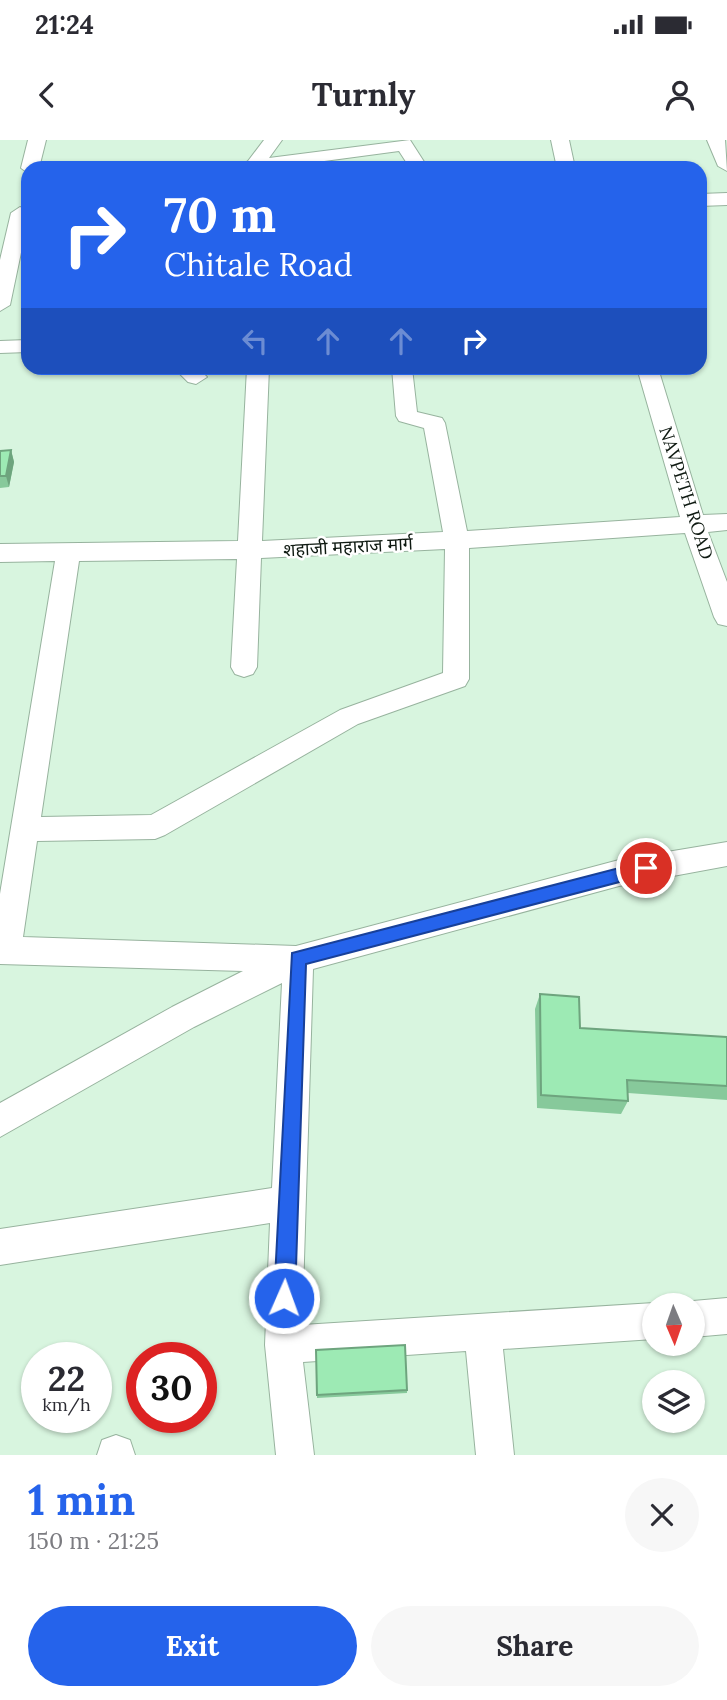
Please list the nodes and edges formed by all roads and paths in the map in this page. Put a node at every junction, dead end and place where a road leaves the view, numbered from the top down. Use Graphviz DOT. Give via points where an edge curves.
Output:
graph roads {
  1 [pos="37,140"];
  2 [pos="273,140"];
  3 [pos="560,140"];
  4 [pos="716,140"];
  5 [pos="402,142"];
  6 [pos="32,161"];
  7 [pos="256,161"];
  8 [pos="287,161"];
  9 [pos="414,161"];
  10 [pos="564,161"];
  11 [pos="727,166"];
  12 [pos="727,199"];
  13 [pos="707,200"];
  14 [pos="0,212"];
  15 [pos="21,213"];
  16 [pos="21,224"];
  17 [pos="0,304"];
  18 [pos="21,346"];
  19 [pos="0,347"];
  20 [pos="258,375"];
  21 [pos="403,375"];
  22 [pos="649,375"];
  23 [pos="727,522"];
  24 [pos="695,527"];
  25 [pos="457,541"];
  26 [pos="247,550"];
  27 [pos="68,552"];
  28 [pos="0,553"];
  29 [pos="720,580"];
  30 [pos="727,617"];
  31 [pos="244,667"];
  32 [pos="25,829"];
  33 [pos="727,854"];
  34 [pos="3,950"];
  35 [pos="298,959"];
  36 [pos="9,1117"];
  37 [pos="0,1142"];
  38 [pos="288,1203"];
  39 [pos="0,1247"];
  40 [pos="727,1316"];
  41 [pos="705,1318"];
  42 [pos="642,1322"];
  43 [pos="483,1332"];
  44 [pos="283,1345"];
  45 [pos="295,1455"];
  46 [pos="495,1455"];
  1 -- 6 [label="street"];
  2 -- 7 [label="street"];
  3 -- 10 [label="street"];
  4 -- 11 [label="street"];
  5 -- 8 [label="street"];
  5 -- 9 [label="street"];
  12 -- 13 [label="street"];
  14 -- 15 [label="street"];
  16 -- 17 [label="street"];
  18 -- 19 [label="street"];
  20 -- 26 [label="street"];
  21 -- 25 [label="street" via="407,416 433,423"];
  22 -- 24 [label="street, NAVPETH ROAD"];
  23 -- 24 [label="street, शहाजी महाराज मार्ग"];
  24 -- 25 [label="street, शहाजी महाराज मार्ग"];
  24 -- 29 [label="street, NAVPETH ROAD"];
  25 -- 26 [label="street, शहाजी महाराज मार्ग"];
  25 -- 32 [label="street" via="456,679 349,717 155,827"];
  26 -- 27 [label="street, शहाजी महाराज मार्ग"];
  26 -- 31 [label="street"];
  27 -- 28 [label="street, शहाजी महाराज मार्ग"];
  27 -- 32 [label="street"];
  29 -- 30 [label="street, NAVPETH ROAD"];
  32 -- 34 [label="street"];
  33 -- 35 [label="street" via="619,873"];
  34 -- 35 [label="street"];
  35 -- 36 [label="street" via="183,1017"];
  35 -- 38 [label="street"];
  36 -- 37 [label="street"];
  38 -- 39 [label="street"];
  38 -- 44 [label="street"];
  40 -- 41 [label="street"];
  42 -- 43 [label="street"];
  43 -- 44 [label="street"];
  43 -- 46 [label="street"];
  44 -- 45 [label="street"];
}
